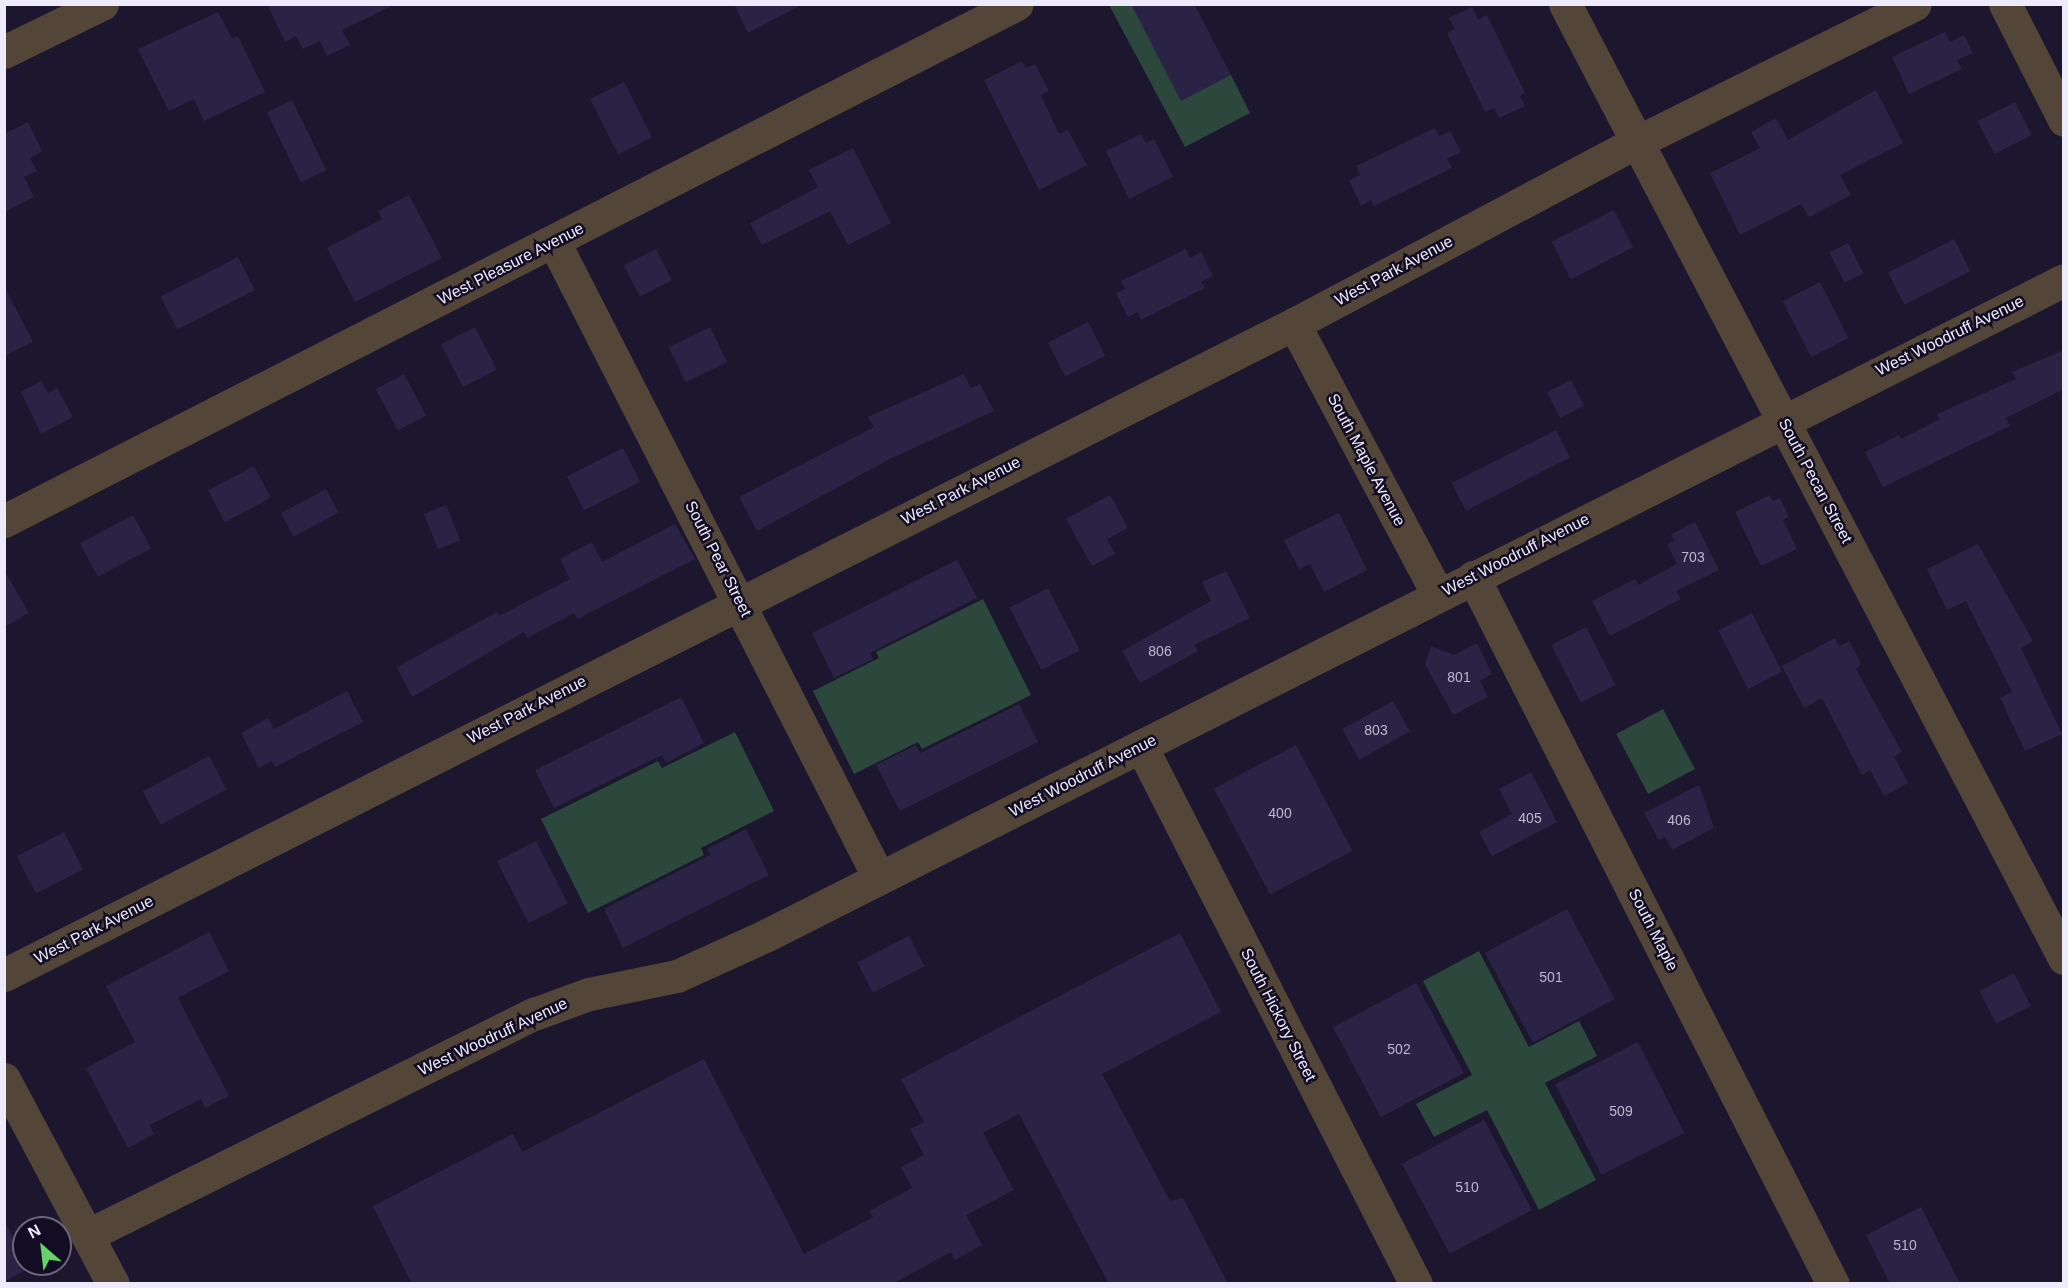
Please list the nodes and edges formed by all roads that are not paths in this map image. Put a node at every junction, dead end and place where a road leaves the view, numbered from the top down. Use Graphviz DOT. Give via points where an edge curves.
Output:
graph roads {
  1 [pos="102,4"];
  2 [pos="1017,4"];
  3 [pos="1565,4"];
  4 [pos="1916,4"];
  5 [pos="2005,4"];
  6 [pos="4,52"];
  7 [pos="2064,120"];
  8 [pos="1637,142"];
  9 [pos="554,242"];
  10 [pos="2064,280"];
  11 [pos="1294,324"];
  12 [pos="1782,419"];
  13 [pos="4,521"];
  14 [pos="1473,577"];
  15 [pos="1438,595"];
  16 [pos="740,601"];
  17 [pos="1141,747"];
  18 [pos="879,878"];
  19 [pos="2064,958"];
  20 [pos="4,975"];
  21 [pos="4,1079"];
  22 [pos="88,1235"];
  23 [pos="113,1284"];
  24 [pos="1416,1284"];
  25 [pos="1833,1284"];
  1 -- 6 [label="street"];
  2 -- 9 [label="street, West Pleasure Avenue"];
  3 -- 8 [label="street, South Pecan Street"];
  4 -- 8 [label="street, West Park Avenue"];
  5 -- 7 [label="street"];
  8 -- 11 [label="street, West Park Avenue"];
  8 -- 12 [label="street, South Pecan Street"];
  9 -- 13 [label="street, West Pleasure Avenue"];
  9 -- 16 [label="street, South Pear Street"];
  10 -- 12 [label="street, West Woodruff Avenue"];
  11 -- 15 [label="street, South Maple Avenue"];
  11 -- 16 [label="street, West Park Avenue"];
  12 -- 14 [label="street, West Woodruff Avenue"];
  12 -- 19 [label="street, South Pecan Street"];
  14 -- 15 [label="street, West Woodruff Avenue"];
  14 -- 25 [label="street, South Maple"];
  15 -- 17 [label="street, West Woodruff Avenue"];
  16 -- 18 [label="street, South Pear Street"];
  16 -- 20 [label="street, West Park Avenue"];
  17 -- 18 [label="street, West Woodruff Avenue"];
  17 -- 24 [label="street, South Hickory Street"];
  18 -- 22 [label="street, West Woodruff Avenue" via="677,976 589,994 534,1014"];
  21 -- 22 [label="street"];
  22 -- 23 [label="street"];
}
